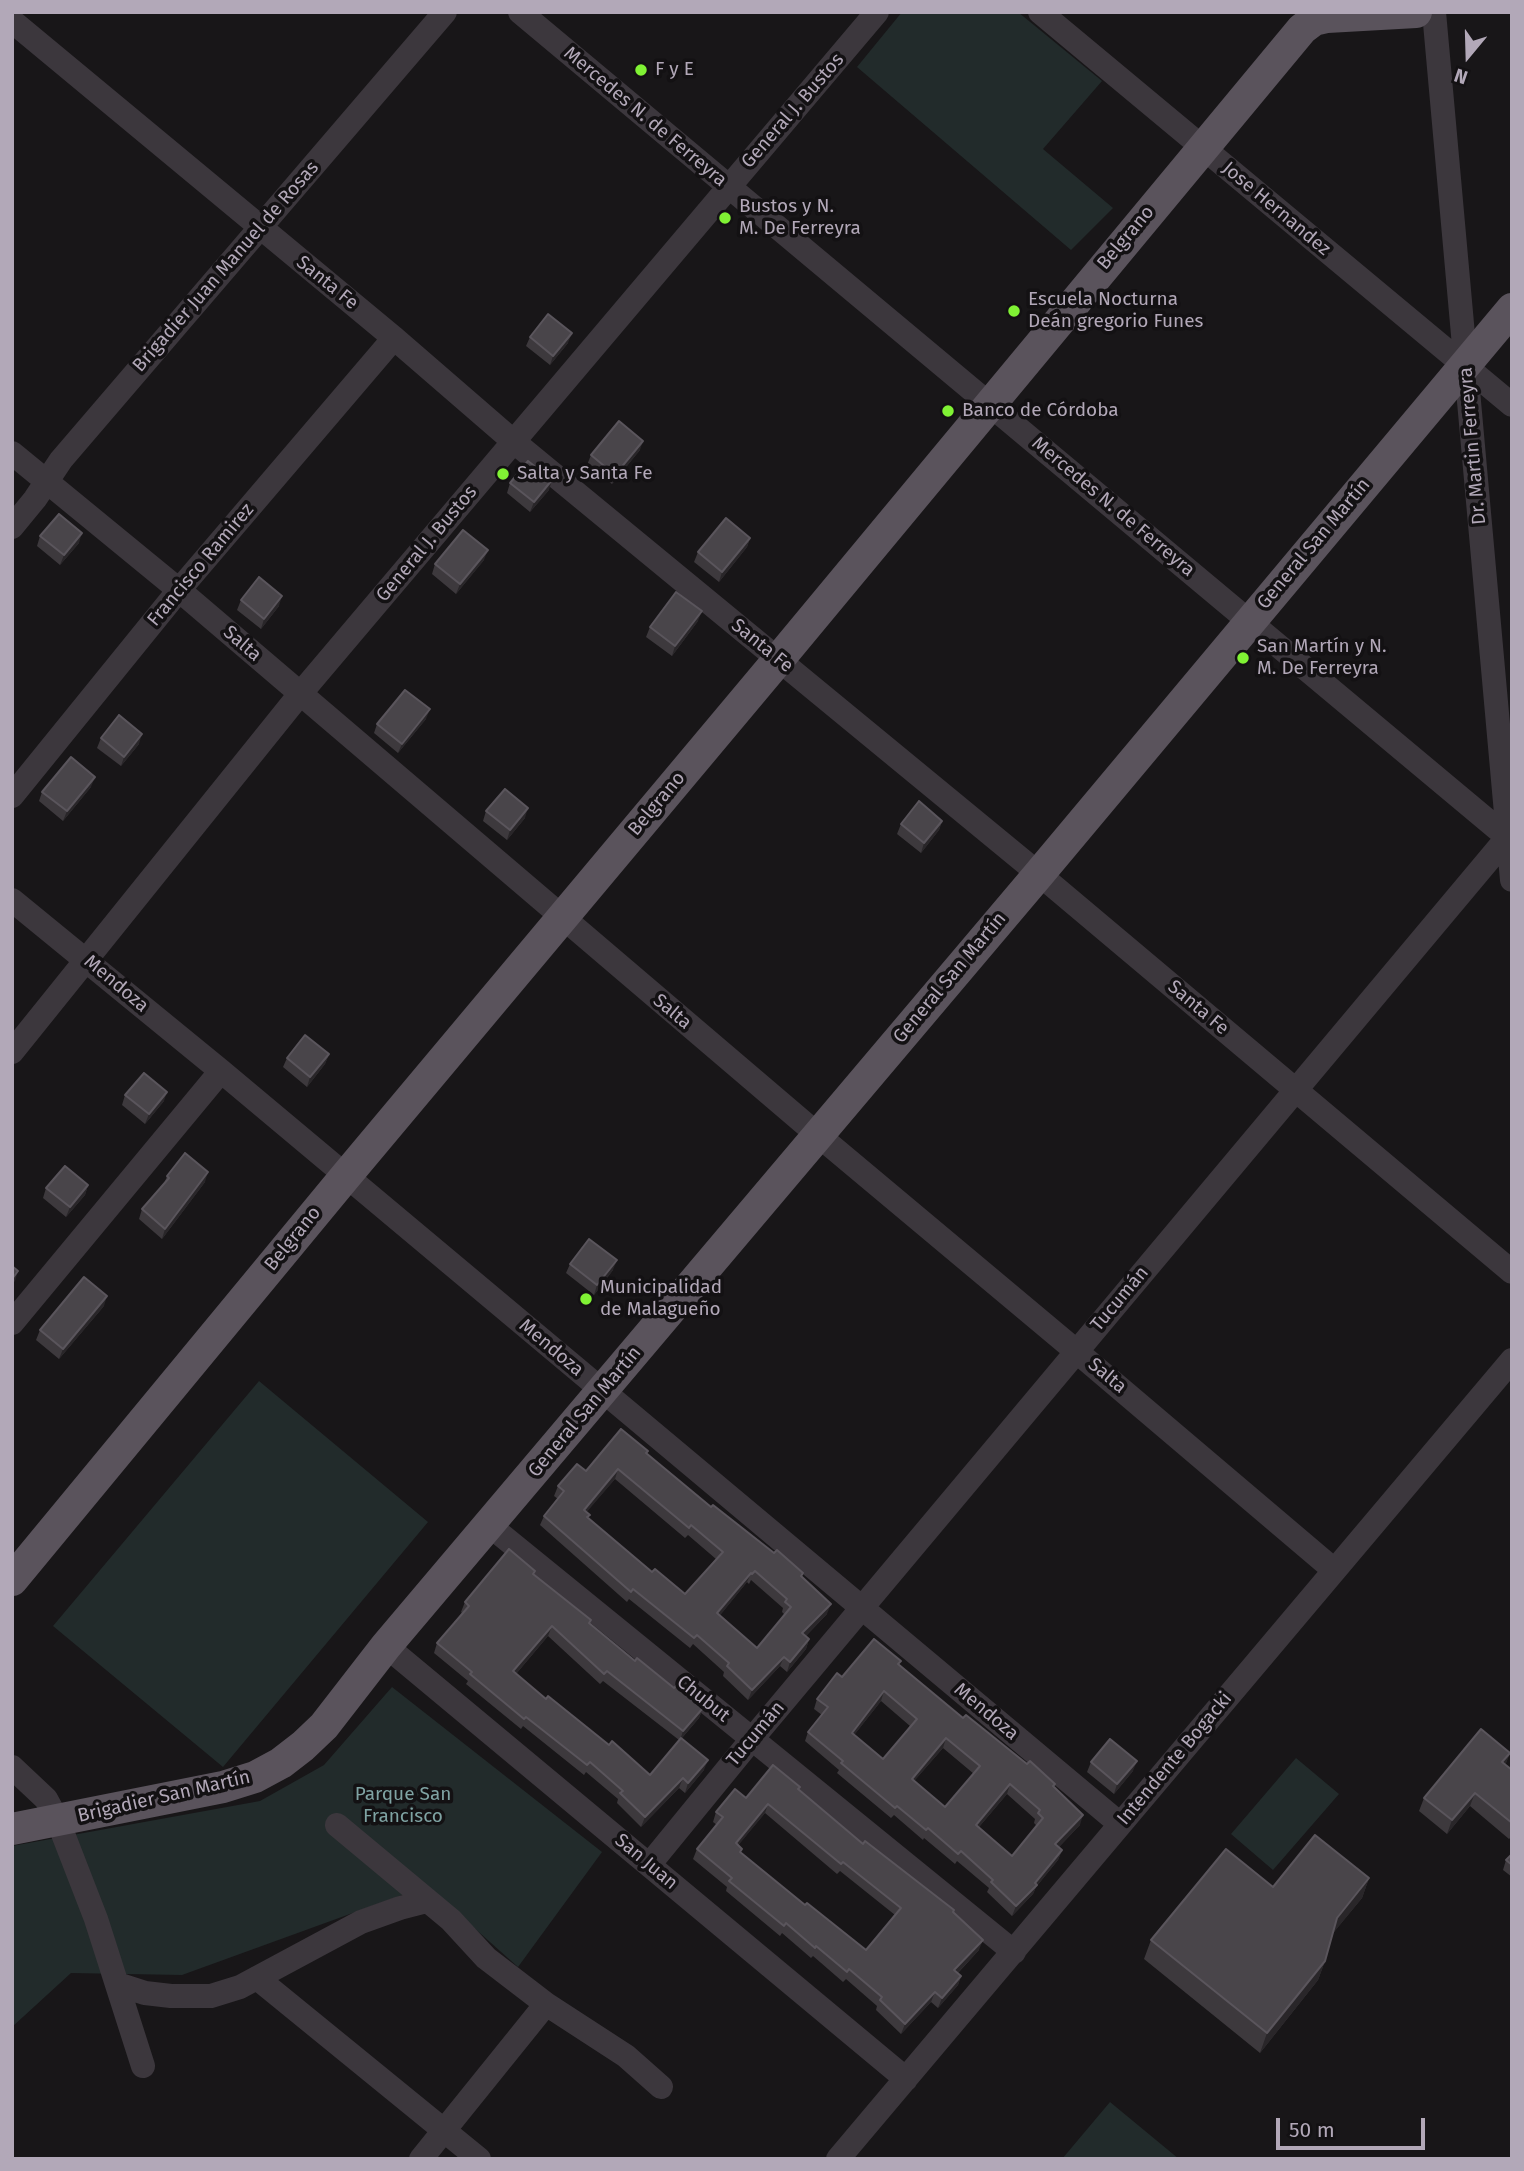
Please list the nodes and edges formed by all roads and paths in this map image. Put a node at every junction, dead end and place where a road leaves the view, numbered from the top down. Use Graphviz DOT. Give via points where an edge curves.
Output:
graph roads {
  1 [pos="445,12"];
  2 [pos="520,12"];
  3 [pos="877,12"];
  4 [pos="1040,12"];
  5 [pos="1416,12"];
  6 [pos="1434,12"];
  7 [pos="1299,20"];
  8 [pos="12,21"];
  9 [pos="1201,148"];
  10 [pos="729,186"];
  11 [pos="259,227"];
  12 [pos="1512,309"];
  13 [pos="394,338"];
  14 [pos="1465,365"];
  15 [pos="989,404"];
  16 [pos="1512,405"];
  17 [pos="513,441"];
  18 [pos="12,453"];
  19 [pos="47,480"];
  20 [pos="12,527"];
  21 [pos="179,590"];
  22 [pos="1249,621"];
  23 [pos="779,659"];
  24 [pos="300,694"];
  25 [pos="12,796"];
  26 [pos="1510,836"];
  27 [pos="1039,874"];
  28 [pos="1512,880"];
  29 [pos="12,900"];
  30 [pos="561,918"];
  31 [pos="87,960"];
  32 [pos="12,1052"];
  33 [pos="221,1071"];
  34 [pos="1295,1090"];
  35 [pos="817,1135"];
  36 [pos="345,1177"];
  37 [pos="1512,1272"];
  38 [pos="12,1323"];
  39 [pos="1076,1351"];
  40 [pos="1512,1360"];
  41 [pos="603,1391"];
  42 [pos="489,1525"];
  43 [pos="1334,1570"];
  44 [pos="12,1580"];
  45 [pos="862,1608"];
  46 [pos="386,1646"];
  47 [pos="752,1739"];
  48 [pos="12,1767"];
  49 [pos="58,1821"];
  50 [pos="1120,1824"];
  51 [pos="337,1825"];
  52 [pos="12,1829"];
  53 [pos="649,1865"];
  54 [pos="427,1901"];
  55 [pos="1014,1952"];
  56 [pos="257,1978"];
  57 [pos="117,1984"];
  58 [pos="546,2004"];
  59 [pos="143,2066"];
  60 [pos="906,2079"];
  61 [pos="661,2087"];
  62 [pos="444,2130"];
  63 [pos="421,2159"];
  64 [pos="479,2159"];
  65 [pos="838,2159"];
  1 -- 11 [label="street, Brigadier Juan Manuel de Rosas"];
  2 -- 10 [label="street, Mercedes N. de Ferreyra"];
  3 -- 10 [label="street, General J. Bustos"];
  4 -- 9 [label="street, Jose Hernandez"];
  5 -- 7 [label="main road"];
  6 -- 14 [label="street, Dr. Martin Ferreyra"];
  7 -- 9 [label="main road, Belgrano"];
  8 -- 11 [label="street, Santa Fe"];
  9 -- 14 [label="street, Jose Hernandez"];
  9 -- 15 [label="main road, Belgrano"];
  10 -- 15 [label="street, Mercedes N. de Ferreyra"];
  10 -- 17 [label="street, General J. Bustos"];
  11 -- 13 [label="street, Santa Fe"];
  11 -- 19 [label="street, Brigadier Juan Manuel de Rosas"];
  12 -- 14 [label="main road, General San Martín"];
  13 -- 17 [label="street, Santa Fe"];
  13 -- 21 [label="street, Francisco Ramirez"];
  14 -- 16 [label="street, Jose Hernandez"];
  14 -- 22 [label="main road, General San Martín"];
  14 -- 26 [label="street, Dr. Martin Ferreyra"];
  15 -- 22 [label="street, Mercedes N. de Ferreyra"];
  15 -- 23 [label="main road, Belgrano"];
  17 -- 23 [label="street, Santa Fe"];
  17 -- 24 [label="street, General J. Bustos"];
  18 -- 19 [label="street, Salta"];
  19 -- 20 [label="street, Brigadier Juan Manuel de Rosas"];
  19 -- 21 [label="street, Salta"];
  21 -- 24 [label="street, Salta"];
  21 -- 25 [label="street, Francisco Ramirez"];
  22 -- 26 [label="street, Mercedes N. de Ferreyra"];
  22 -- 27 [label="main road, General San Martín"];
  23 -- 27 [label="street, Santa Fe"];
  23 -- 30 [label="main road, Belgrano"];
  24 -- 30 [label="street, Salta"];
  24 -- 31 [label="street, General J. Bustos"];
  26 -- 28 [label="street, Dr. Martin Ferreyra"];
  26 -- 34 [label="street, Tucumán"];
  27 -- 34 [label="street, Santa Fe"];
  27 -- 35 [label="main road, General San Martín"];
  29 -- 31 [label="street, Mendoza"];
  30 -- 35 [label="street, Salta"];
  30 -- 36 [label="main road, Belgrano"];
  31 -- 32 [label="street, General J. Bustos"];
  31 -- 33 [label="street, Mendoza"];
  33 -- 36 [label="street, Mendoza"];
  33 -- 38 [label="street"];
  34 -- 37 [label="street, Santa Fe"];
  34 -- 39 [label="street, Tucumán"];
  35 -- 39 [label="street, Salta"];
  35 -- 41 [label="main road, General San Martín"];
  36 -- 41 [label="street, Mendoza"];
  36 -- 44 [label="main road, Belgrano"];
  39 -- 43 [label="street, Salta"];
  39 -- 45 [label="street, Tucumán"];
  40 -- 43 [label="street, Intendente Bogacki"];
  41 -- 42 [label="main road, General San Martín"];
  41 -- 45 [label="street, Mendoza"];
  42 -- 46 [label="main road, General San Martín"];
  42 -- 47 [label="street, Chubut"];
  43 -- 50 [label="street, Intendente Bogacki"];
  45 -- 47 [label="street, Tucumán"];
  45 -- 50 [label="street, Mendoza"];
  46 -- 49 [label="main road, Brigadier San Martín" via="324,1726 281,1763 256,1777"];
  46 -- 53 [label="street, San Juan"];
  47 -- 53 [label="street, Tucumán"];
  47 -- 55 [label="street, Chubut"];
  48 -- 49 [label="street" via="46,1799"];
  49 -- 52 [label="main road, Brigadier San Martín"];
  49 -- 57 [label="street"];
  50 -- 55 [label="street, Intendente Bogacki"];
  51 -- 54 [label="street"];
  53 -- 60 [label="street, San Juan"];
  54 -- 56 [label="street" via="361,1922"];
  54 -- 58 [label="street" via="486,1958"];
  55 -- 60 [label="street, Intendente Bogacki"];
  56 -- 57 [label="street" via="211,1996 145,1993"];
  56 -- 62 [label="street"];
  57 -- 59 [label="street"];
  58 -- 61 [label="street" via="626,2056"];
  58 -- 62 [label="street"];
  60 -- 65 [label="street, Intendente Bogacki"];
  62 -- 63 [label="street"];
  62 -- 64 [label="street"];
}
